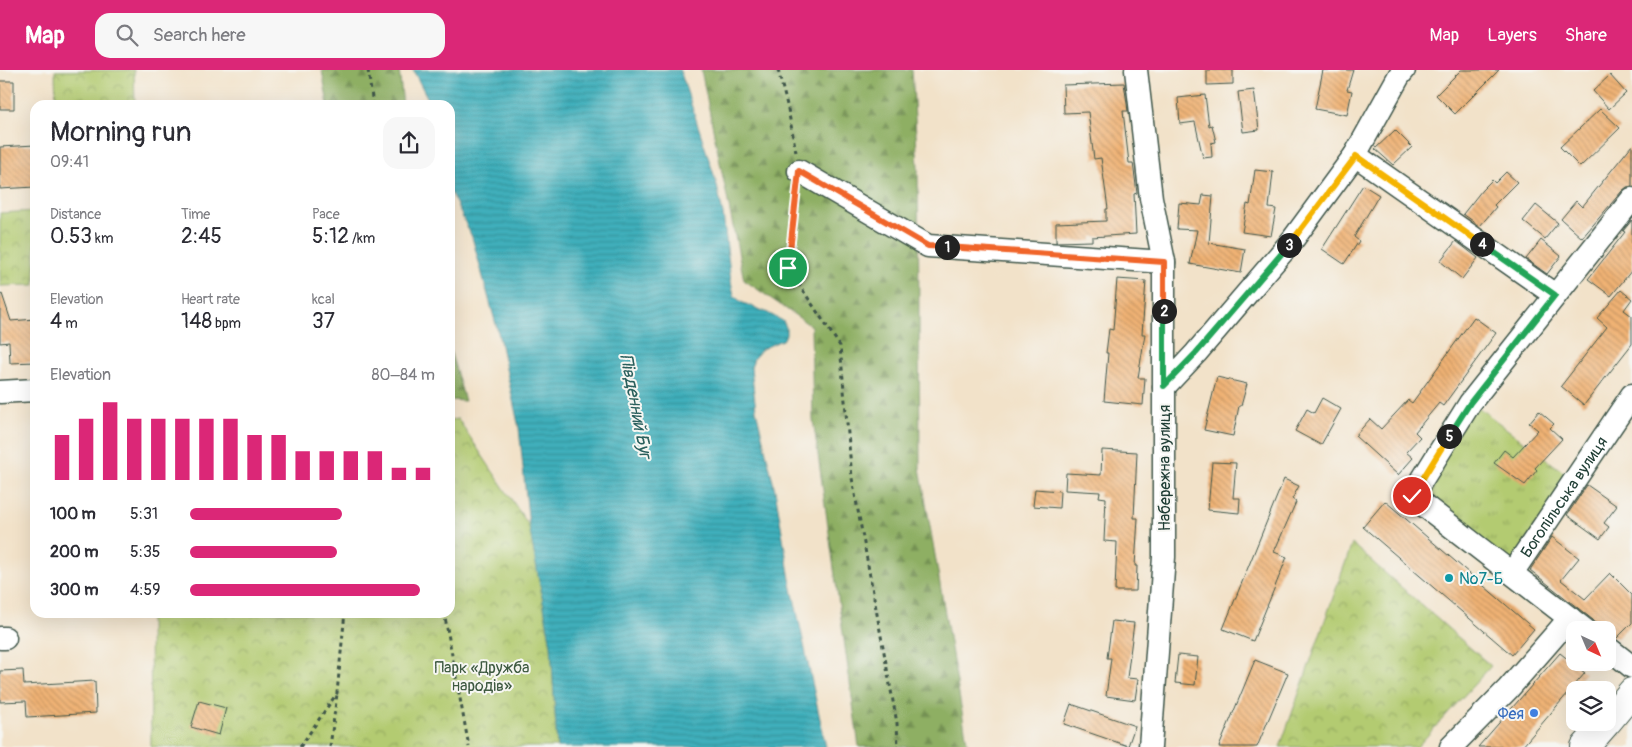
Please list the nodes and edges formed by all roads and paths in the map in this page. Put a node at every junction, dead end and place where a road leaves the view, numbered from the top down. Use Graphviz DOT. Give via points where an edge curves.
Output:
graph roads {
  1 [pos="368,70"];
  2 [pos="778,70"];
  3 [pos="1136,70"];
  4 [pos="1404,70"];
  5 [pos="372,100"];
  6 [pos="1356,156"];
  7 [pos="799,171"];
  8 [pos="1632,198"];
  9 [pos="1164,262"];
  10 [pos="1555,295"];
  11 [pos="1164,386"];
  12 [pos="30,390"];
  13 [pos="0,392"];
  14 [pos="1632,395"];
  15 [pos="1512,573"];
  16 [pos="344,618"];
  17 [pos="445,618"];
  18 [pos="1573,621"];
  19 [pos="1566,634"];
  20 [pos="1616,654"];
  21 [pos="1632,667"];
  22 [pos="1632,692"];
  23 [pos="337,693"];
  24 [pos="1616,711"];
  25 [pos="1599,731"];
  26 [pos="300,747"];
  27 [pos="330,747"];
  28 [pos="469,747"];
  29 [pos="898,747"];
  30 [pos="1150,747"];
  31 [pos="1450,747"];
  32 [pos="1585,747"];
  1 -- 5 [label="path"];
  2 -- 7 [label="path"];
  3 -- 9 [label="street, Набережна вулиця" via="1151,198"];
  4 -- 6 [label="street"];
  6 -- 10 [label="street"];
  6 -- 11 [label="street" via="1291,242"];
  7 -- 9 [label="street" via="928,246"];
  7 -- 29 [label="path" via="788,268 840,346 852,478 897,723"];
  8 -- 10 [label="street"];
  9 -- 11 [label="street, Набережна вулиця"];
  10 -- 15 [label="street" via="1470,403 1412,496"];
  11 -- 30 [label="street, Набережна вулиця" via="1164,557"];
  12 -- 13 [label="street"];
  14 -- 15 [label="street, Богопільська вулиця"];
  15 -- 18 [label="street"];
  16 -- 23 [label="path"];
  17 -- 28 [label="path"];
  19 -- 31 [label="street"];
  20 -- 21 [label="street"];
  22 -- 24 [label="main road"];
  23 -- 26 [label="path"];
  23 -- 27 [label="path"];
  25 -- 32 [label="main road"];
}
